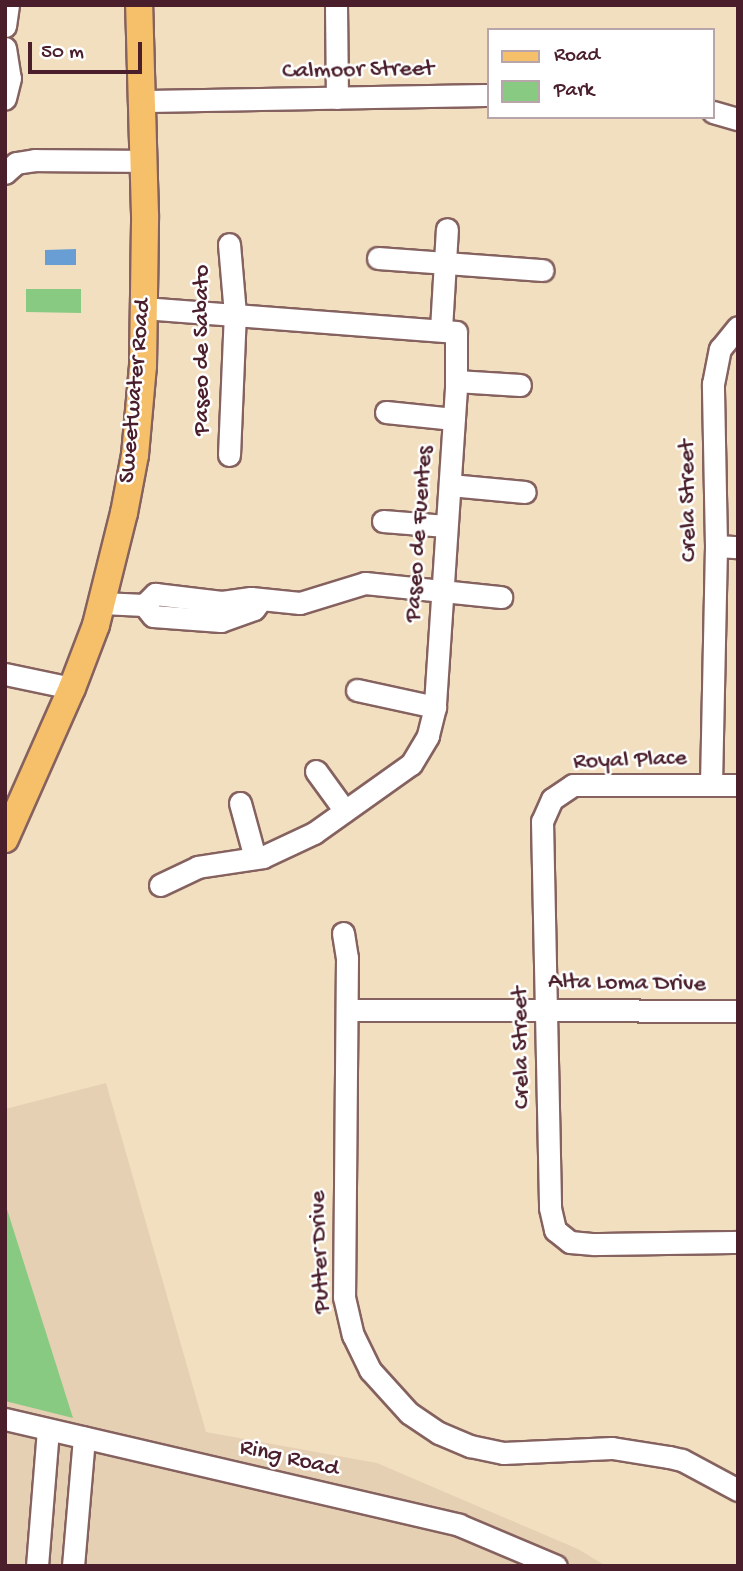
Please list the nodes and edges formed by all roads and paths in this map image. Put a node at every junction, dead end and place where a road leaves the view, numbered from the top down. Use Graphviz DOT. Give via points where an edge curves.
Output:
graph roads {
  1 [pos="8,5"];
  2 [pos="139,5"];
  3 [pos="337,5"];
  4 [pos="5,26"];
  5 [pos="5,48"];
  6 [pos="488,95"];
  7 [pos="337,98"];
  8 [pos="5,99"];
  9 [pos="144,102"];
  10 [pos="715,113"];
  11 [pos="738,119"];
  12 [pos="144,161"];
  13 [pos="5,173"];
  14 [pos="447,229"];
  15 [pos="229,244"];
  16 [pos="378,258"];
  17 [pos="446,263"];
  18 [pos="543,270"];
  19 [pos="144,308"];
  20 [pos="235,314"];
  21 [pos="738,327"];
  22 [pos="441,329"];
  23 [pos="456,381"];
  24 [pos="520,385"];
  25 [pos="386,412"];
  26 [pos="454,419"];
  27 [pos="229,455"];
  28 [pos="450,485"];
  29 [pos="525,492"];
  30 [pos="383,521"];
  31 [pos="446,526"];
  32 [pos="716,546"];
  33 [pos="738,547"];
  34 [pos="441,589"];
  35 [pos="501,597"];
  36 [pos="102,603"];
  37 [pos="5,674"];
  38 [pos="72,688"];
  39 [pos="357,690"];
  40 [pos="435,707"];
  41 [pos="316,771"];
  42 [pos="711,785"];
  43 [pos="738,785"];
  44 [pos="240,803"];
  45 [pos="345,811"];
  46 [pos="542,821"];
  47 [pos="5,839"];
  48 [pos="255,858"];
  49 [pos="160,885"];
  50 [pos="343,933"];
  51 [pos="547,1009"];
  52 [pos="347,1010"];
  53 [pos="738,1011"];
  54 [pos="738,1242"];
  55 [pos="5,1419"];
  56 [pos="48,1429"];
  57 [pos="84,1437"];
  58 [pos="738,1490"];
  59 [pos="543,1563"];
  60 [pos="37,1566"];
  61 [pos="73,1566"];
  1 -- 4 [label="street"];
  2 -- 9 [label="main road, Sweetwater Road"];
  3 -- 7 [label="street"];
  5 -- 8 [label="street" via="10,78"];
  6 -- 7 [label="street, Calmoor Street"];
  7 -- 9 [label="street, Calmoor Street"];
  9 -- 12 [label="main road, Sweetwater Road"];
  10 -- 11 [label="street"];
  12 -- 13 [label="street" via="35,160 16,163"];
  12 -- 19 [label="main road, Sweetwater Road"];
  14 -- 17 [label="street"];
  15 -- 20 [label="street, Paseo de Sabato"];
  16 -- 17 [label="street"];
  17 -- 18 [label="street"];
  17 -- 22 [label="street"];
  19 -- 20 [label="street"];
  19 -- 36 [label="main road, Sweetwater Road" via="135,455"];
  20 -- 22 [label="street"];
  20 -- 27 [label="street, Paseo de Sabato"];
  21 -- 32 [label="street, Crela Street" via="720,349 713,384"];
  22 -- 23 [label="street, Paseo de Fuentes" via="456,332"];
  23 -- 24 [label="street"];
  23 -- 26 [label="street, Paseo de Fuentes"];
  25 -- 26 [label="street"];
  26 -- 28 [label="street, Paseo de Fuentes"];
  28 -- 29 [label="street"];
  28 -- 31 [label="street, Paseo de Fuentes"];
  30 -- 31 [label="street"];
  31 -- 34 [label="street, Paseo de Fuentes"];
  32 -- 33 [label="street"];
  32 -- 42 [label="street, Crela Street"];
  34 -- 35 [label="street"];
  34 -- 36 [label="street" via="365,583 300,603 261,601 254,609 221,621 153,616 144,605"];
  34 -- 40 [label="street, Paseo de Fuentes"];
  36 -- 38 [label="main road, Sweetwater Road"];
  37 -- 38 [label="street"];
  38 -- 47 [label="main road, Sweetwater Road"];
  39 -- 40 [label="street"];
  40 -- 45 [label="street, Paseo de Fuentes" via="428,736 411,764"];
  41 -- 45 [label="street"];
  42 -- 43 [label="street, Royal Place"];
  42 -- 46 [label="street, Royal Place" via="573,785 552,799"];
  44 -- 48 [label="street"];
  45 -- 48 [label="street, Paseo de Fuentes" via="314,833"];
  46 -- 51 [label="street, Crela Street"];
  48 -- 49 [label="street, Paseo de Fuentes" via="198,867"];
  50 -- 52 [label="street, Putter Drive"];
  51 -- 52 [label="street, Alta Loma Drive"];
  51 -- 53 [label="street, Alta Loma Drive"];
  51 -- 54 [label="street, Crela Street" via="550,1208 555,1230 570,1242 594,1244"];
  52 -- 58 [label="street, Putter Drive" via="344,1297 360,1353 381,1386 424,1425 470,1446 503,1453 612,1448 669,1457"];
  55 -- 56 [label="street, Ring Road"];
  56 -- 57 [label="street, Ring Road"];
  56 -- 60 [label="street"];
  57 -- 59 [label="street, Ring Road" via="459,1525"];
  57 -- 61 [label="street"];
}
